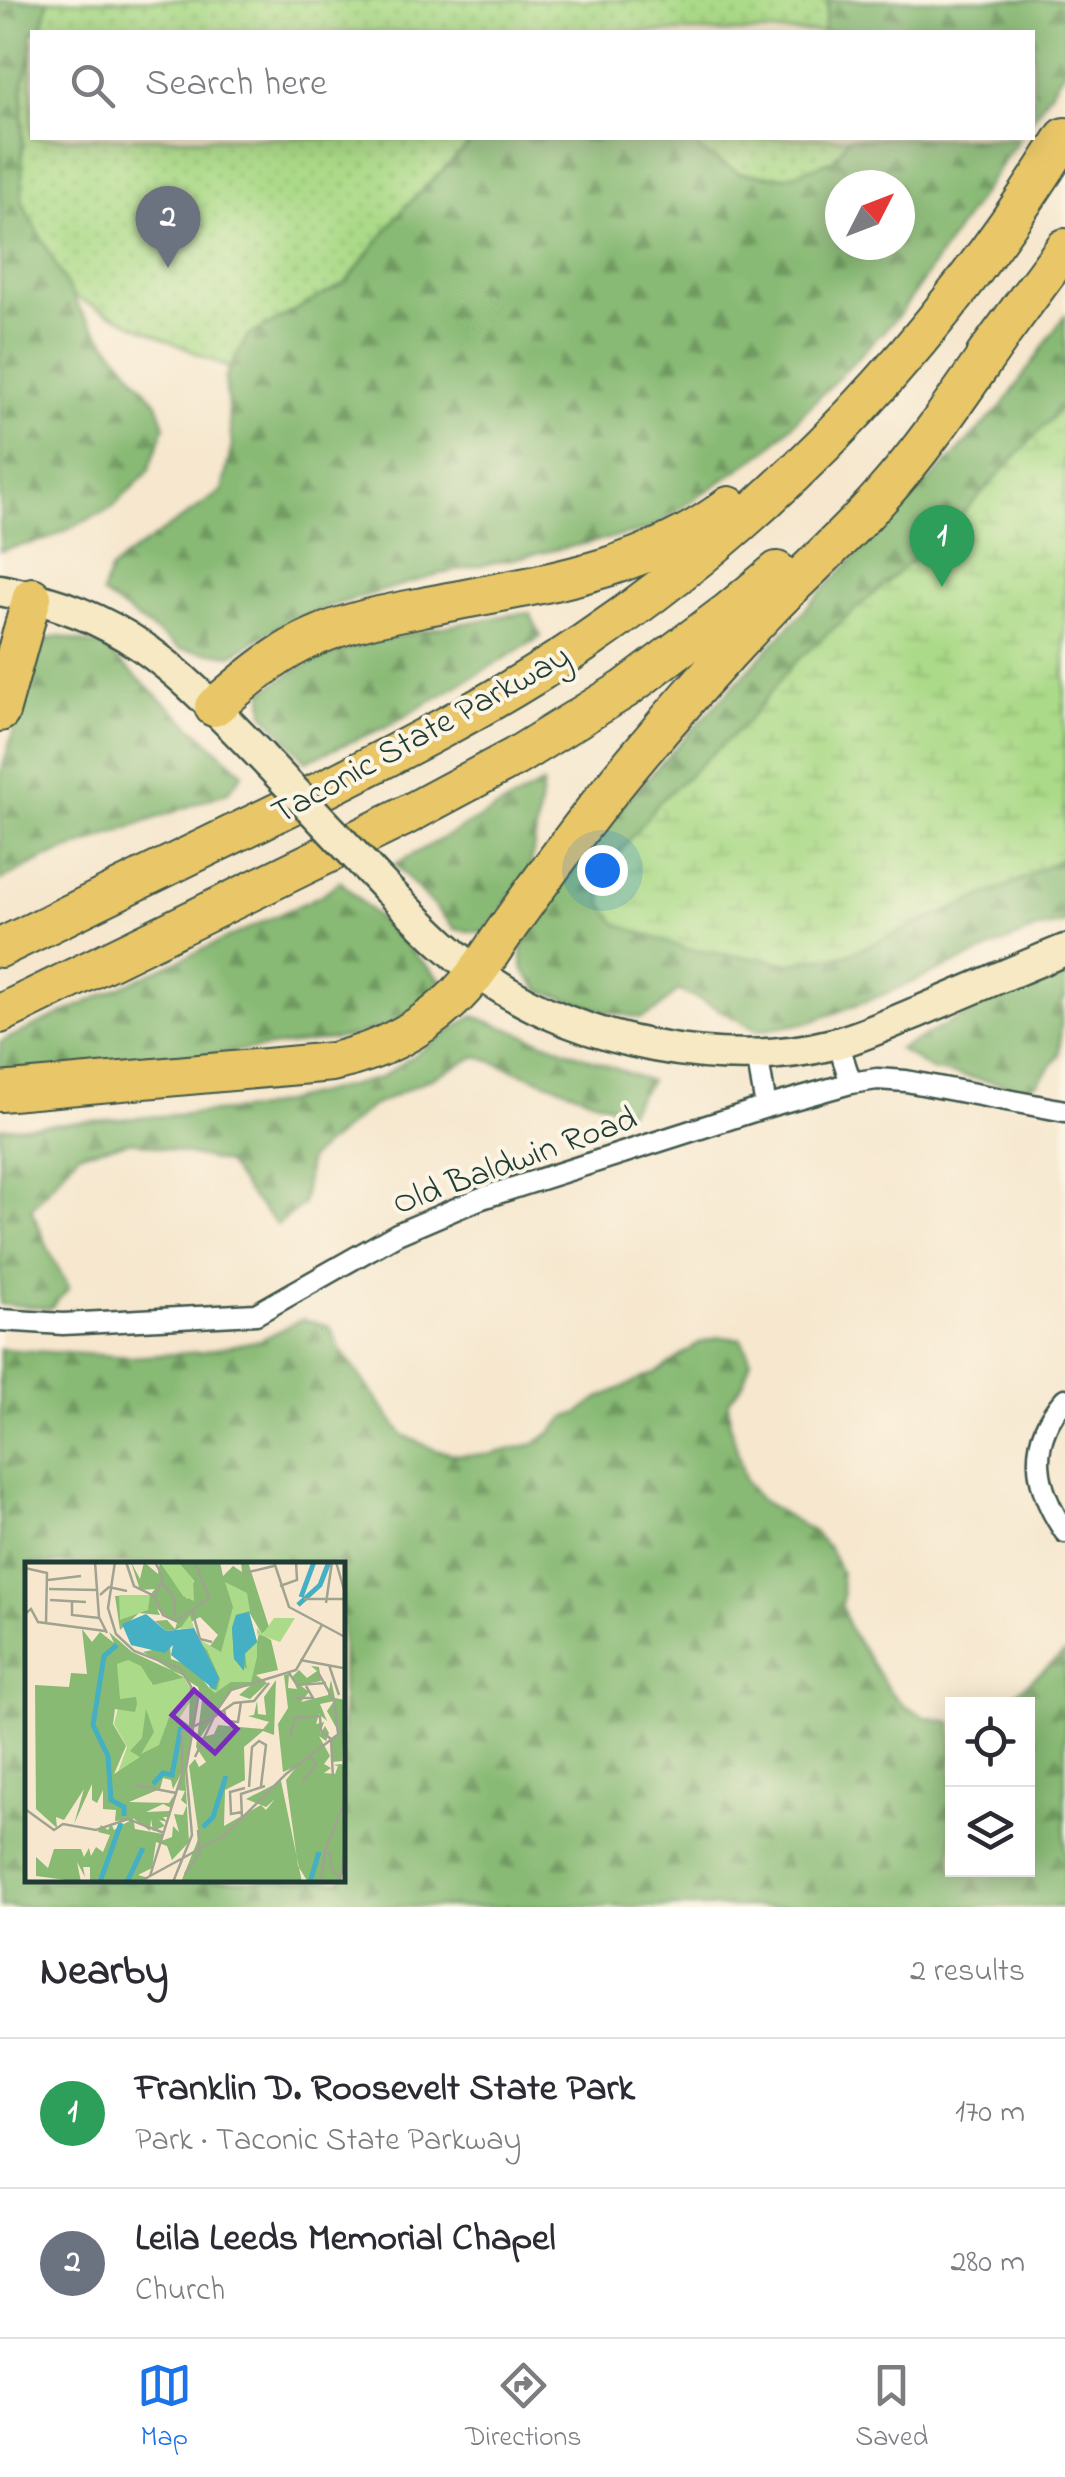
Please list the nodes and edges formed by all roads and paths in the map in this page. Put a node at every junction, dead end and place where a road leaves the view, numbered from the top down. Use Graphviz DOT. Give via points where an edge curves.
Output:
graph roads {
  1 [pos="1065,137"];
  2 [pos="1065,248"];
  3 [pos="1000,338"];
  4 [pos="873,394"];
  5 [pos="16,593"];
  6 [pos="214,708"];
  7 [pos="0,712"];
  8 [pos="0,948"];
  9 [pos="1065,950"];
  10 [pos="478,973"];
  11 [pos="0,1014"];
  12 [pos="838,1043"];
  13 [pos="757,1054"];
  14 [pos="851,1084"];
  15 [pos="0,1092"];
  16 [pos="766,1107"];
  17 [pos="1065,1111"];
  18 [pos="0,1320"];
  19 [pos="1065,1400"];
  20 [pos="1065,1532"];
  1 -- 4 [label="highway, Taconic State Parkway" via="956,296"];
  2 -- 3 [label="highway, Taconic State Parkway"];
  3 -- 10 [label="highway" via="884,493 632,763"];
  3 -- 11 [label="highway, Taconic State Parkway" via="825,528 625,688 458,788"];
  4 -- 6 [label="highway" via="721,512 650,553 342,626 270,661"];
  4 -- 8 [label="highway, Taconic State Parkway" via="711,548 528,679 358,772"];
  5 -- 6 [label="street" via="124,633"];
  5 -- 7 [label="highway"];
  6 -- 10 [label="street, bridge" via="388,890"];
  9 -- 12 [label="street"];
  10 -- 13 [label="street" via="523,1002 600,1032 671,1048"];
  10 -- 15 [label="highway" via="419,1027 349,1058"];
  12 -- 13 [label="street"];
  12 -- 14 [label="street"];
  13 -- 16 [label="street"];
  14 -- 16 [label="street, Old Baldwin Road"];
  14 -- 17 [label="street, Old Baldwin Road" via="906,1081"];
  16 -- 18 [label="street, Old Baldwin Road" via="479,1199 397,1234 256,1314 62,1324"];
  19 -- 20 [label="street" via="1045,1430 1040,1454 1040,1481"];
}
